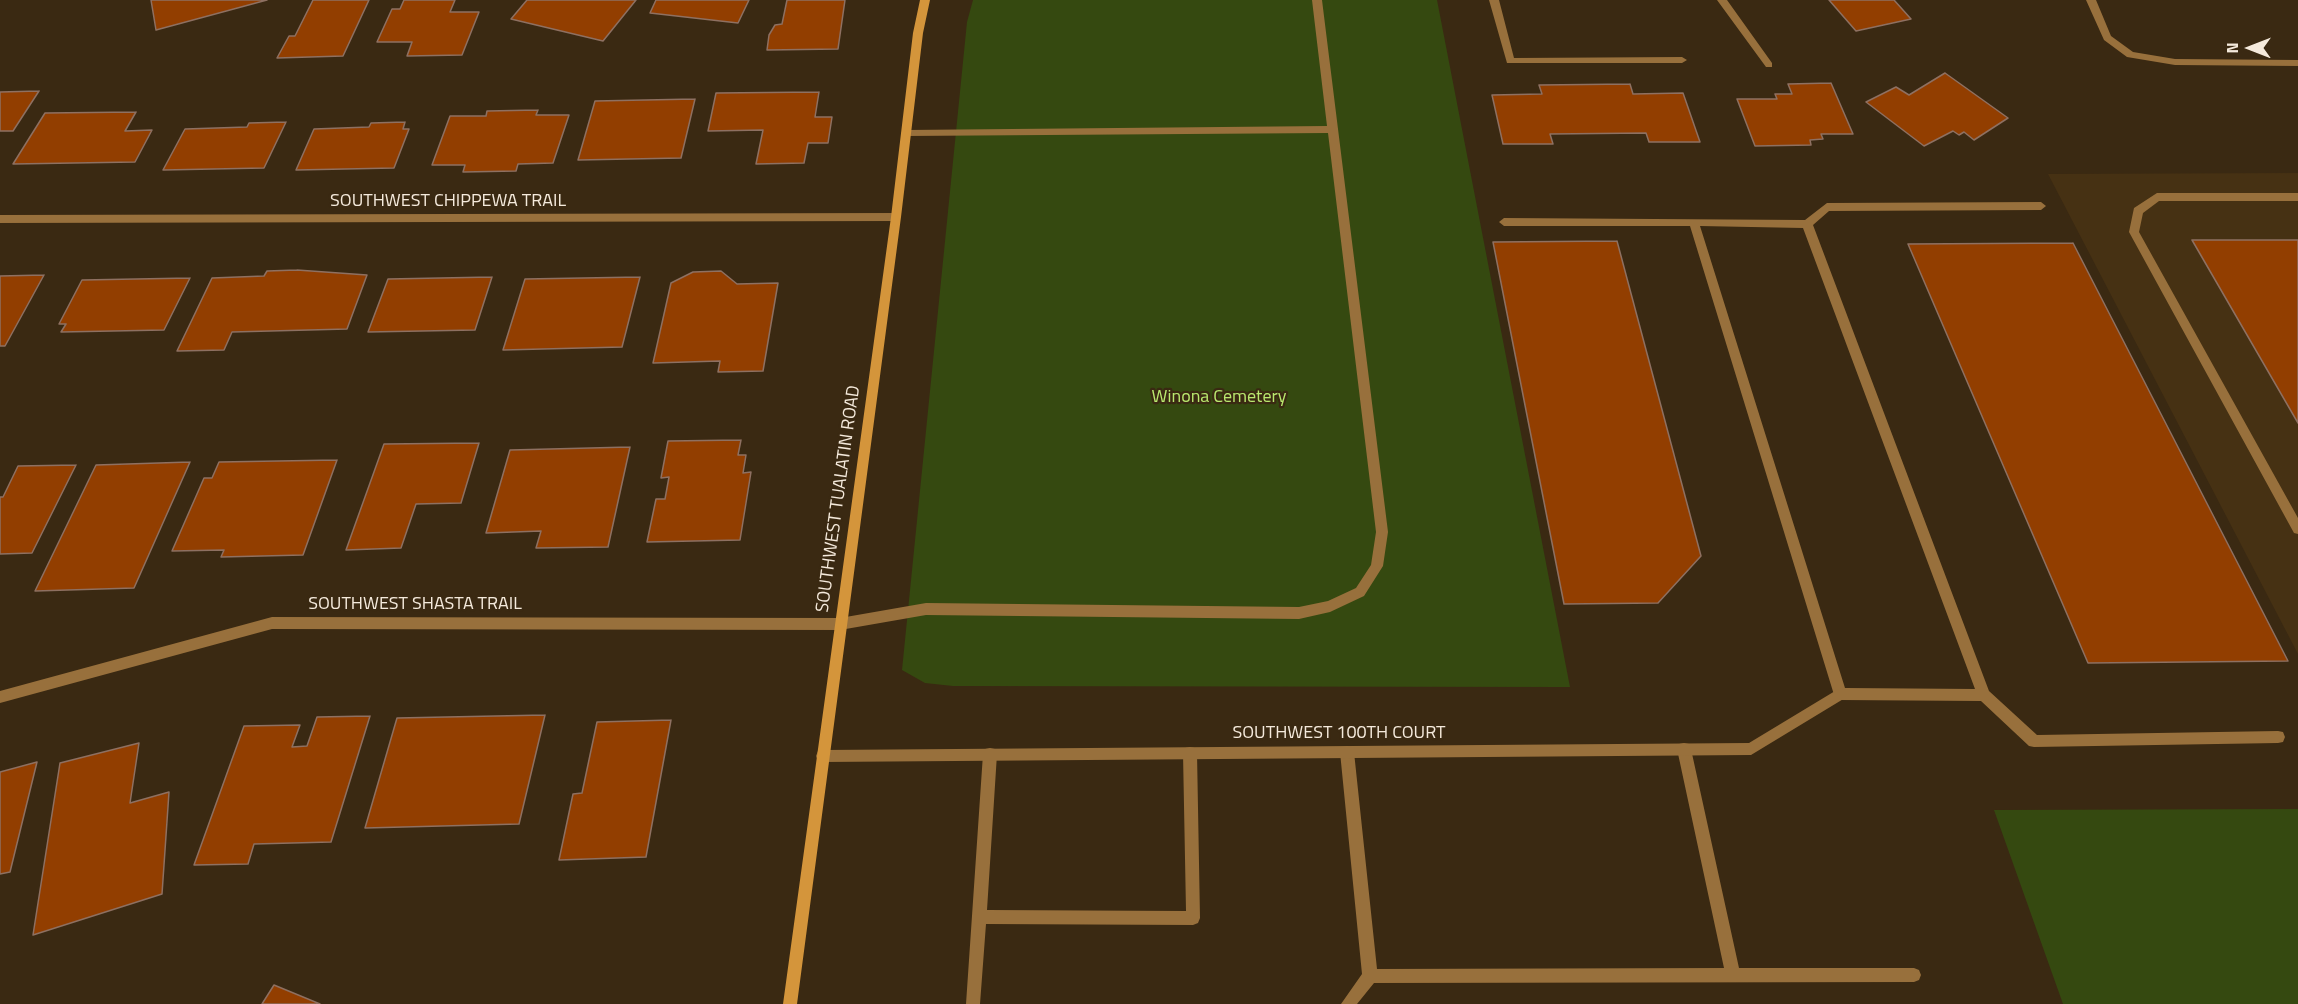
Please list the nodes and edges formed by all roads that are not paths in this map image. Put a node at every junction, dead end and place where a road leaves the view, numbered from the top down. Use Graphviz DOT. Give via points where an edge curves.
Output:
graph roads {
  1 [pos="925,0"];
  2 [pos="1317,0"];
  3 [pos="1494,0"];
  4 [pos="1722,0"];
  5 [pos="2091,0"];
  6 [pos="1682,60"];
  7 [pos="2298,63"];
  8 [pos="1769,65"];
  9 [pos="1333,129"];
  10 [pos="906,133"];
  11 [pos="2298,197"];
  12 [pos="2041,206"];
  13 [pos="896,217"];
  14 [pos="0,219"];
  15 [pos="1504,222"];
  16 [pos="1694,222"];
  17 [pos="1807,224"];
  18 [pos="2298,529"];
  19 [pos="840,624"];
  20 [pos="1840,694"];
  21 [pos="1984,695"];
  22 [pos="0,697"];
  23 [pos="2278,737"];
  24 [pos="1684,749"];
  25 [pos="1347,752"];
  26 [pos="1190,753"];
  27 [pos="990,754"];
  28 [pos="823,756"];
  29 [pos="979,917"];
  30 [pos="1732,975"];
  31 [pos="1914,975"];
  32 [pos="1371,976"];
  33 [pos="790,1004"];
  34 [pos="973,1004"];
  35 [pos="1348,1004"];
  1 -- 10 [label="main road, SOUTHWEST TUALATIN ROAD"];
  2 -- 9 [label="street, SOUTHWEST SHASTA TRAIL"];
  3 -- 6 [label="street" via="1510,61"];
  4 -- 8 [label="street"];
  5 -- 7 [label="street" via="2107,38 2130,55 2175,62"];
  9 -- 10 [label="street"];
  9 -- 19 [label="street, SOUTHWEST SHASTA TRAIL" via="1382,532 1377,566 1360,592 1330,606 1299,613 927,609"];
  10 -- 13 [label="main road, SOUTHWEST TUALATIN ROAD"];
  11 -- 18 [label="street" via="2157,197 2138,211 2133,232"];
  12 -- 17 [label="street" via="1827,207"];
  13 -- 14 [label="street, SOUTHWEST CHIPPEWA TRAIL"];
  13 -- 19 [label="main road, SOUTHWEST TUALATIN ROAD"];
  15 -- 16 [label="street"];
  16 -- 17 [label="street"];
  16 -- 20 [label="street"];
  17 -- 21 [label="street"];
  19 -- 22 [label="street, SOUTHWEST SHASTA TRAIL" via="272,623"];
  19 -- 28 [label="main road, SOUTHWEST TUALATIN ROAD"];
  20 -- 21 [label="street"];
  20 -- 24 [label="street, SOUTHWEST 100TH COURT" via="1750,749"];
  21 -- 23 [label="street" via="2034,741"];
  24 -- 25 [label="street, SOUTHWEST 100TH COURT"];
  24 -- 30 [label="street"];
  25 -- 26 [label="street, SOUTHWEST 100TH COURT"];
  25 -- 32 [label="street"];
  26 -- 27 [label="street, SOUTHWEST 100TH COURT"];
  26 -- 29 [label="street" via="1193,918"];
  27 -- 28 [label="street, SOUTHWEST 100TH COURT"];
  27 -- 29 [label="street"];
  28 -- 33 [label="main road, SOUTHWEST TUALATIN ROAD"];
  29 -- 34 [label="street"];
  30 -- 31 [label="street"];
  30 -- 32 [label="street"];
  32 -- 35 [label="street"];
}
